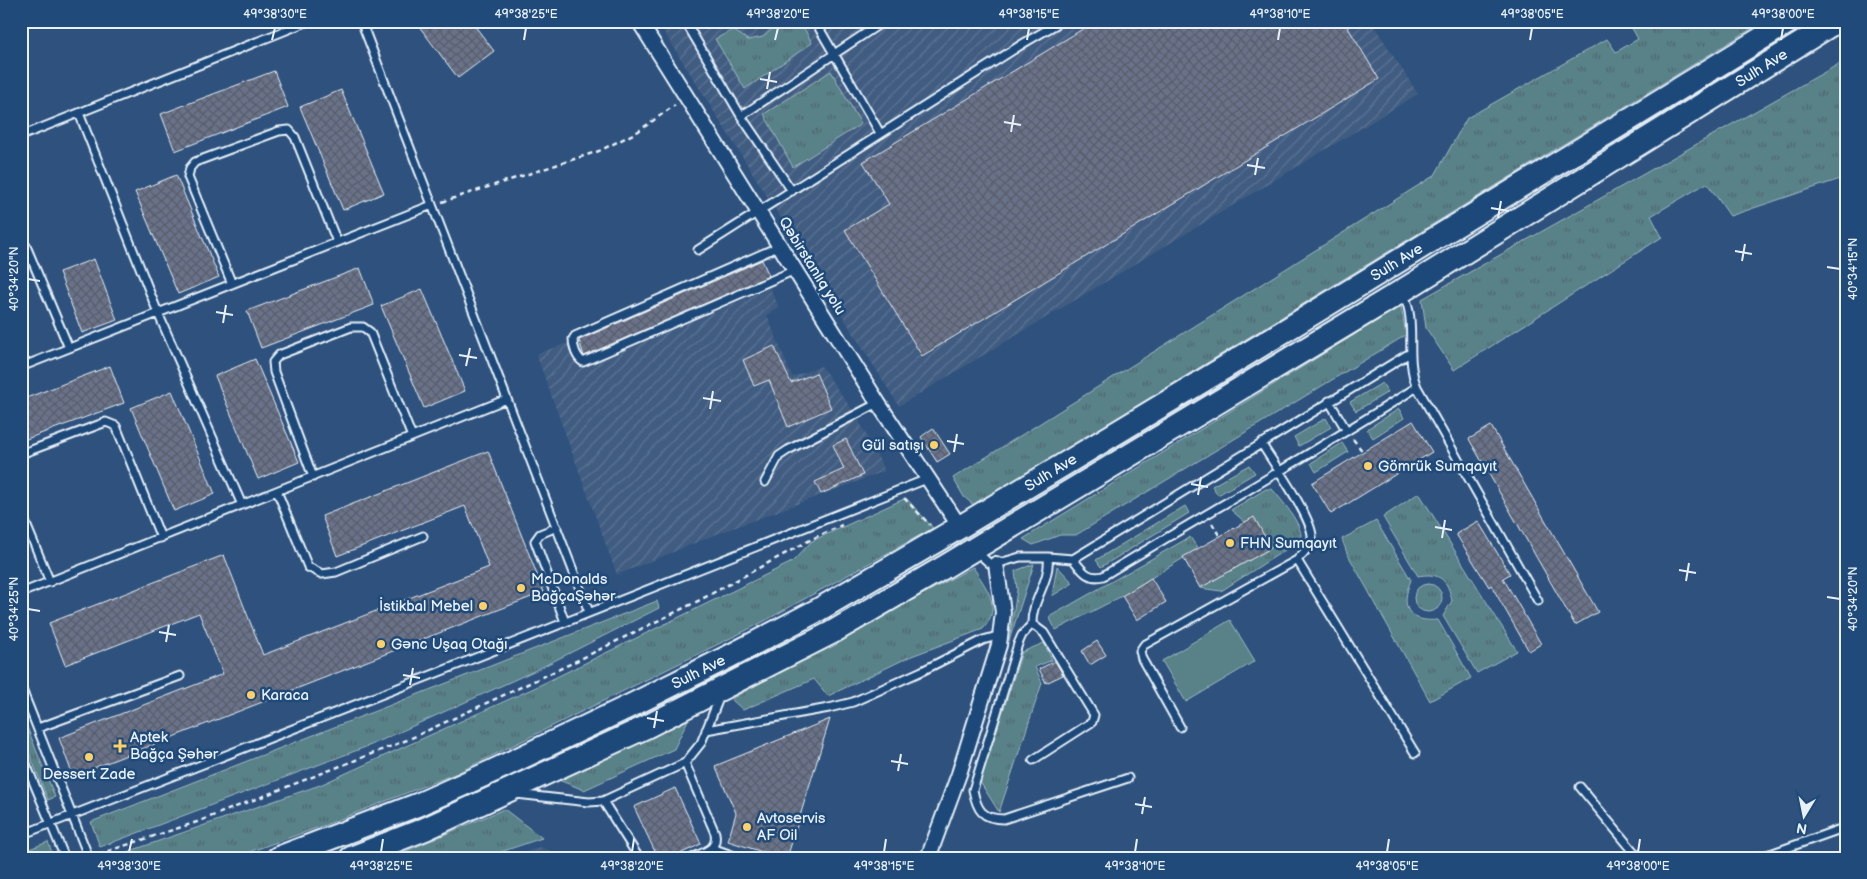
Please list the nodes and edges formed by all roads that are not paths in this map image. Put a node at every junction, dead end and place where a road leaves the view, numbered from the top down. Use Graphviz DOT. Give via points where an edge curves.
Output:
graph roads {
  1 [pos="310,21"];
  2 [pos="360,21"];
  3 [pos="638,21"];
  4 [pos="685,21"];
  5 [pos="815,21"];
  6 [pos="884,21"];
  7 [pos="1062,21"];
  8 [pos="1790,21"];
  9 [pos="1837,21"];
  10 [pos="1051,24"];
  11 [pos="834,53"];
  12 [pos="79,113"];
  13 [pos="741,116"];
  14 [pos="880,134"];
  15 [pos="21,136"];
  16 [pos="792,191"];
  17 [pos="432,205"];
  18 [pos="759,211"];
  19 [pos="337,242"];
  20 [pos="21,243"];
  21 [pos="780,246"];
  22 [pos="698,250"];
  23 [pos="795,270"];
  24 [pos="232,284"];
  25 [pos="1402,291"];
  26 [pos="158,313"];
  27 [pos="69,348"];
  28 [pos="1410,353"];
  29 [pos="21,367"];
  30 [pos="1417,387"];
  31 [pos="507,399"];
  32 [pos="1329,401"];
  33 [pos="878,403"];
  34 [pos="1347,432"];
  35 [pos="412,437"];
  36 [pos="1261,443"];
  37 [pos="21,454"];
  38 [pos="1278,471"];
  39 [pos="314,477"];
  40 [pos="927,478"];
  41 [pos="765,482"];
  42 [pos="277,491"];
  43 [pos="242,505"];
  44 [pos="21,512"];
  45 [pos="556,527"];
  46 [pos="960,527"];
  47 [pos="423,536"];
  48 [pos="161,538"];
  49 [pos="974,548"];
  50 [pos="1048,557"];
  51 [pos="1073,559"];
  52 [pos="1297,560"];
  53 [pos="996,564"];
  54 [pos="50,582"];
  55 [pos="21,594"];
  56 [pos="1538,601"];
  57 [pos="589,612"];
  58 [pos="565,622"];
  59 [pos="1032,624"];
  60 [pos="1001,635"];
  61 [pos="180,676"];
  62 [pos="21,687"];
  63 [pos="723,688"];
  64 [pos="1180,727"];
  65 [pos="38,728"];
  66 [pos="706,730"];
  67 [pos="21,752"];
  68 [pos="1416,753"];
  69 [pos="1033,760"];
  70 [pos="685,762"];
  71 [pos="1128,778"];
  72 [pos="1580,787"];
  73 [pos="504,793"];
  74 [pos="603,801"];
  75 [pos="73,815"];
  76 [pos="50,824"];
  77 [pos="1846,827"];
  78 [pos="21,835"];
  79 [pos="712,848"];
  80 [pos="93,856"];
  81 [pos="65,858"];
  82 [pos="278,858"];
  83 [pos="351,858"];
  84 [pos="639,858"];
  85 [pos="692,858"];
  86 [pos="740,858"];
  87 [pos="928,858"];
  88 [pos="1639,858"];
  89 [pos="1754,858"];
  1 -- 12 [label="lane"];
  2 -- 17 [label="lane"];
  3 -- 18 [label="street, Qəbirstanlıq yolu"];
  4 -- 13 [label="lane"];
  5 -- 11 [label="lane"];
  6 -- 11 [label="lane"];
  7 -- 10 [label="lane"];
  8 -- 46 [label="highway, Sulh Ave"];
  9 -- 25 [label="highway, Sulh Ave"];
  10 -- 14 [label="lane"];
  11 -- 13 [label="lane"];
  11 -- 14 [label="lane"];
  12 -- 15 [label="lane"];
  12 -- 26 [label="lane"];
  13 -- 16 [label="lane"];
  14 -- 16 [label="lane"];
  16 -- 18 [label="lane"];
  17 -- 19 [label="lane"];
  17 -- 31 [label="lane"];
  18 -- 21 [label="street, Qəbirstanlıq yolu"];
  18 -- 22 [label="lane"];
  19 -- 24 [label="lane"];
  19 -- 24 [label="lane" via="295,137 288,130 196,162 188,177"];
  20 -- 27 [label="lane" via="26,246"];
  21 -- 23 [label="street, Qəbirstanlıq yolu"];
  21 -- 23 [label="lane" via="575,336 573,344 581,362"];
  23 -- 33 [label="street, Qəbirstanlıq yolu"];
  24 -- 26 [label="lane"];
  25 -- 28 [label="lane" via="1411,314"];
  25 -- 49 [label="highway, Sulh Ave"];
  26 -- 27 [label="lane"];
  26 -- 43 [label="lane"];
  27 -- 29 [label="lane"];
  28 -- 30 [label="lane" via="1412,376"];
  28 -- 32 [label="lane"];
  30 -- 34 [label="lane"];
  30 -- 56 [label="lane"];
  31 -- 35 [label="lane"];
  31 -- 45 [label="lane"];
  32 -- 34 [label="lane"];
  32 -- 36 [label="lane"];
  33 -- 40 [label="street, Qəbirstanlıq yolu"];
  33 -- 41 [label="lane" via="779,456"];
  34 -- 38 [label="lane"];
  35 -- 39 [label="lane"];
  35 -- 39 [label="lane" via="370,332 363,327 352,327 280,355 273,362 274,372"];
  36 -- 38 [label="lane"];
  36 -- 51 [label="lane"];
  37 -- 48 [label="lane" via="106,422 116,426"];
  38 -- 51 [label="lane" via="1103,576 1086,575"];
  38 -- 52 [label="lane" via="1311,529 1309,548"];
  39 -- 42 [label="lane"];
  40 -- 46 [label="street, Qəbirstanlıq yolu"];
  40 -- 57 [label="lane"];
  42 -- 43 [label="lane"];
  42 -- 47 [label="lane" via="308,567 322,574 336,572"];
  43 -- 48 [label="lane"];
  44 -- 54 [label="lane"];
  45 -- 57 [label="lane"];
  45 -- 58 [label="lane" via="535,540"];
  46 -- 49 [label="highway"];
  46 -- 82 [label="highway, Sulh Ave" via="818,610 632,706 417,805"];
  48 -- 54 [label="lane"];
  49 -- 53 [label="lane" via="982,558"];
  49 -- 63 [label="highway, Sulh Ave" via="831,633"];
  50 -- 51 [label="lane"];
  50 -- 53 [label="lane" via="1020,558"];
  50 -- 59 [label="lane" via="1047,573 1034,607"];
  52 -- 64 [label="lane" via="1144,645 1140,651 1142,658"];
  52 -- 68 [label="lane"];
  53 -- 60 [label="street" via="1002,597"];
  54 -- 55 [label="lane"];
  57 -- 58 [label="lane"];
  58 -- 75 [label="lane"];
  59 -- 69 [label="lane" via="1044,633 1094,715 1092,722"];
  59 -- 71 [label="lane" via="1018,644 973,790 976,804 982,813 1004,819"];
  60 -- 66 [label="lane" via="983,640 853,702"];
  60 -- 87 [label="street" via="959,774"];
  61 -- 65 [label="lane"];
  62 -- 65 [label="lane"];
  63 -- 66 [label="lane"];
  63 -- 73 [label="highway, Sulh Ave"];
  65 -- 75 [label="lane"];
  66 -- 70 [label="lane" via="701,743"];
  67 -- 76 [label="lane"];
  70 -- 74 [label="lane"];
  70 -- 79 [label="lane" via="715,833 716,841"];
  72 -- 88 [label="lane"];
  73 -- 74 [label="lane"];
  73 -- 83 [label="highway, Sulh Ave"];
  74 -- 84 [label="lane"];
  75 -- 76 [label="lane"];
  75 -- 80 [label="lane"];
  76 -- 78 [label="lane"];
  76 -- 81 [label="lane"];
  77 -- 89 [label="lane"];
  79 -- 85 [label="lane"];
  79 -- 86 [label="lane"];
}
